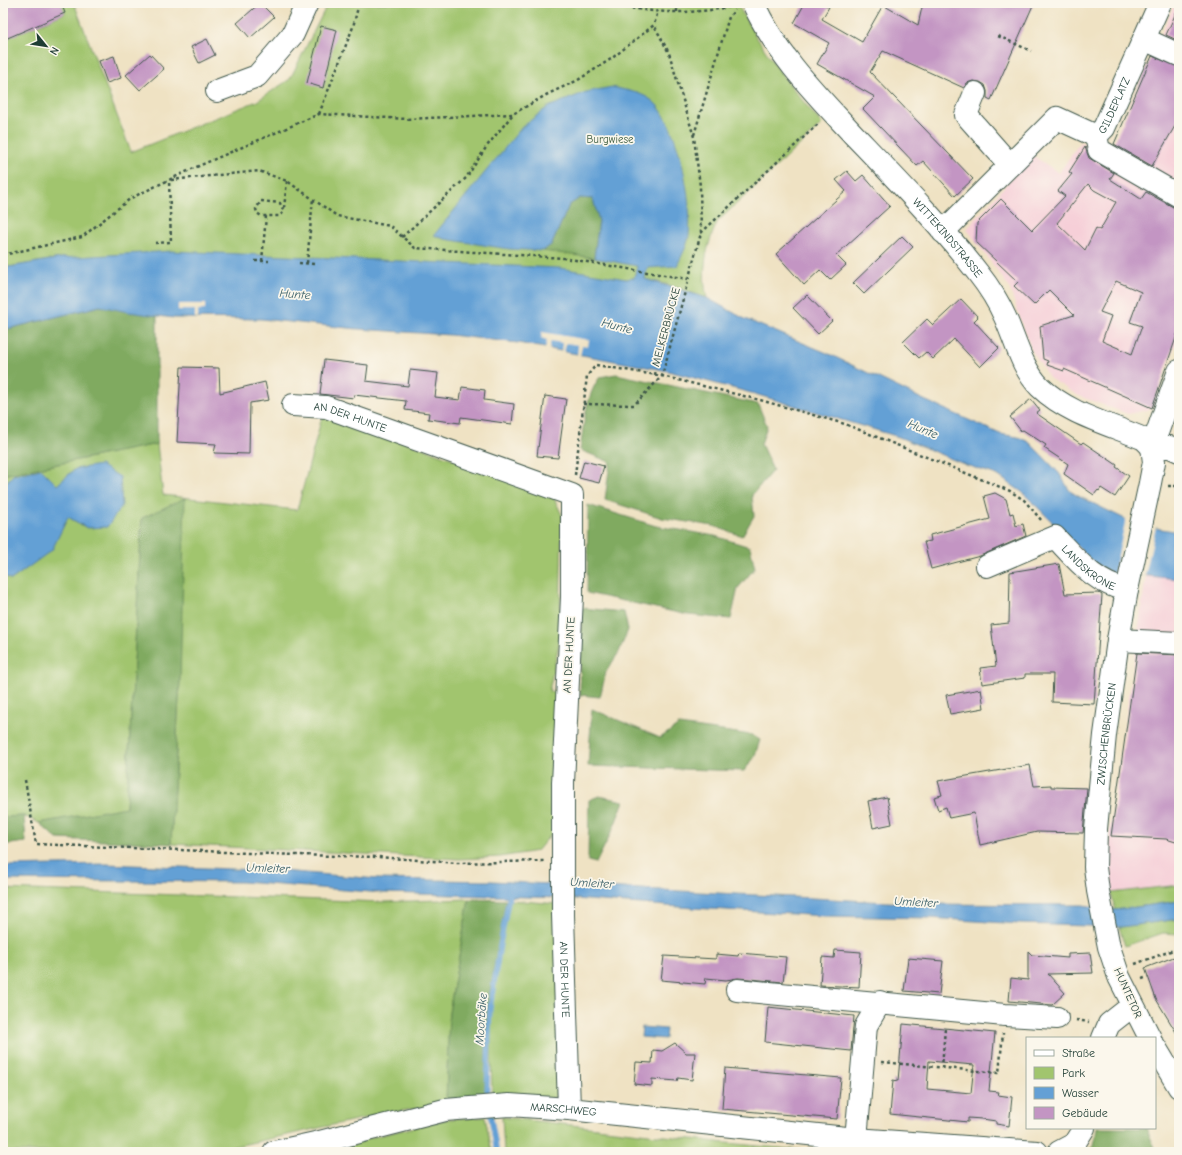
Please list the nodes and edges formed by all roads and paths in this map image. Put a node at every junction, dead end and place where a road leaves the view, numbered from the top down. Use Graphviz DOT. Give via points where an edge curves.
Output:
graph roads {
  1 [pos="307,3"];
  2 [pos="359,3"];
  3 [pos="608,3"];
  4 [pos="677,3"];
  5 [pos="753,3"];
  6 [pos="1160,4"];
  7 [pos="658,11"];
  8 [pos="677,13"];
  9 [pos="654,25"];
  10 [pos="998,36"];
  11 [pos="1144,39"];
  12 [pos="1031,51"];
  13 [pos="1179,55"];
  14 [pos="218,90"];
  15 [pos="975,93"];
  16 [pos="832,111"];
  17 [pos="319,114"];
  18 [pos="514,114"];
  19 [pos="1096,136"];
  20 [pos="694,137"];
  21 [pos="1010,165"];
  22 [pos="169,180"];
  23 [pos="287,180"];
  24 [pos="1179,196"];
  25 [pos="313,198"];
  26 [pos="284,212"];
  27 [pos="266,216"];
  28 [pos="943,232"];
  29 [pos="701,233"];
  30 [pos="402,237"];
  31 [pos="155,243"];
  32 [pos="3,255"];
  33 [pos="255,260"];
  34 [pos="262,261"];
  35 [pos="269,261"];
  36 [pos="298,263"];
  37 [pos="307,263"];
  38 [pos="315,264"];
  39 [pos="688,279"];
  40 [pos="656,369"];
  41 [pos="1179,371"];
  42 [pos="655,375"];
  43 [pos="662,376"];
  44 [pos="583,404"];
  45 [pos="293,405"];
  46 [pos="1170,446"];
  47 [pos="572,495"];
  48 [pos="1055,537"];
  49 [pos="987,566"];
  50 [pos="1128,582"];
  51 [pos="1118,640"];
  52 [pos="1179,643"];
  53 [pos="25,780"];
  54 [pos="563,865"];
  55 [pos="1109,947"];
  56 [pos="1179,948"];
  57 [pos="1137,968"];
  58 [pos="1140,974"];
  59 [pos="1148,977"];
  60 [pos="737,990"];
  61 [pos="880,1002"];
  62 [pos="1132,1006"];
  63 [pos="947,1009"];
  64 [pos="1005,1015"];
  65 [pos="1058,1018"];
  66 [pos="1106,1031"];
  67 [pos="1149,1037"];
  68 [pos="1156,1049"];
  69 [pos="863,1060"];
  70 [pos="942,1068"];
  71 [pos="1179,1087"];
  72 [pos="569,1109"];
  73 [pos="1083,1129"];
  74 [pos="856,1139"];
  75 [pos="274,1152"];
  76 [pos="1037,1152"];
  77 [pos="1059,1152"];
  1 -- 14 [label="street" via="293,34 257,76"];
  2 -- 17 [label="path" via="353,27"];
  3 -- 7 [label="path"];
  4 -- 8 [label="path"];
  5 -- 16 [label="street, WITTEKINDSTRASSE" via="775,45"];
  6 -- 11 [label="street, GILDEPLATZ"];
  7 -- 8 [label="path"];
  7 -- 9 [label="path"];
  8 -- 20 [label="path" via="740,5 729,17"];
  9 -- 18 [label="path" via="611,59"];
  9 -- 20 [label="path" via="669,53"];
  10 -- 12 [label="path"];
  11 -- 13 [label="street"];
  11 -- 19 [label="street, GILDEPLATZ" via="1104,128"];
  15 -- 21 [label="street" via="966,115"];
  16 -- 28 [label="street, WITTEKINDSTRASSE"];
  16 -- 29 [label="path"];
  17 -- 18 [label="path" via="407,119"];
  17 -- 22 [label="path"];
  18 -- 30 [label="path" via="487,146 466,178"];
  19 -- 21 [label="street, GILDEPLATZ" via="1057,118"];
  19 -- 24 [label="street" via="1099,150"];
  20 -- 29 [label="path" via="700,186"];
  21 -- 28 [label="street, GILDEPLATZ"];
  22 -- 23 [label="path" via="259,171"];
  22 -- 31 [label="path" via="172,242"];
  22 -- 32 [label="path" via="131,198 82,237"];
  23 -- 25 [label="path"];
  23 -- 26 [label="path"];
  25 -- 30 [label="path" via="337,216 390,226"];
  25 -- 37 [label="path"];
  26 -- 27 [label="path" via="279,216"];
  26 -- 27 [label="path" via="280,203 261,201 256,209 257,213"];
  27 -- 34 [label="path"];
  28 -- 46 [label="street, WITTEKINDSTRASSE" via="993,293 1026,365 1039,386 1073,410 1144,439"];
  29 -- 39 [label="path, MELKERBRÜCKE"];
  30 -- 39 [label="path" via="415,248 563,258"];
  33 -- 34 [label="path"];
  34 -- 35 [label="path"];
  36 -- 37 [label="path"];
  37 -- 38 [label="path"];
  39 -- 43 [label="path, MELKERBRÜCKE"];
  40 -- 42 [label="path"];
  41 -- 46 [label="street"];
  42 -- 43 [label="path"];
  42 -- 44 [label="path" via="596,365 587,376"];
  43 -- 44 [label="path" via="634,405"];
  43 -- 48 [label="path" via="845,424 924,455 1010,491 1024,500"];
  44 -- 47 [label="path"];
  45 -- 47 [label="street, AN DER HUNTE" via="326,407"];
  46 -- 50 [label="street, ZWISCHENBRÜCKEN" via="1154,462"];
  47 -- 54 [label="street, AN DER HUNTE" via="572,597 563,783"];
  48 -- 49 [label="street"];
  48 -- 50 [label="street, LANDSKRONE" via="1091,575 1115,588"];
  50 -- 51 [label="street, ZWISCHENBRÜCKEN"];
  51 -- 52 [label="street"];
  51 -- 55 [label="street, ZWISCHENBRÜCKEN" via="1096,829 1095,867"];
  53 -- 54 [label="path" via="36,844 298,856 378,857 458,863"];
  54 -- 72 [label="street, AN DER HUNTE"];
  55 -- 62 [label="street, HUNTETOR"];
  56 -- 57 [label="path" via="1138,961 1135,963"];
  58 -- 59 [label="path" via="1142,979"];
  60 -- 61 [label="street"];
  61 -- 63 [label="street"];
  61 -- 69 [label="street" via="866,1026"];
  62 -- 66 [label="street"];
  62 -- 67 [label="street, HUNTETOR"];
  63 -- 64 [label="street"];
  63 -- 70 [label="path"];
  64 -- 65 [label="street"];
  64 -- 70 [label="path" via="999,1073"];
  65 -- 66 [label="path"];
  68 -- 71 [label="street"];
  69 -- 70 [label="path"];
  69 -- 74 [label="street"];
  72 -- 74 [label="street, MARSCHWEG"];
  72 -- 75 [label="street, MARSCHWEG" via="509,1105 445,1110"];
  73 -- 77 [label="street" via="1074,1144"];
  74 -- 76 [label="street, MARSCHWEG"];
}
